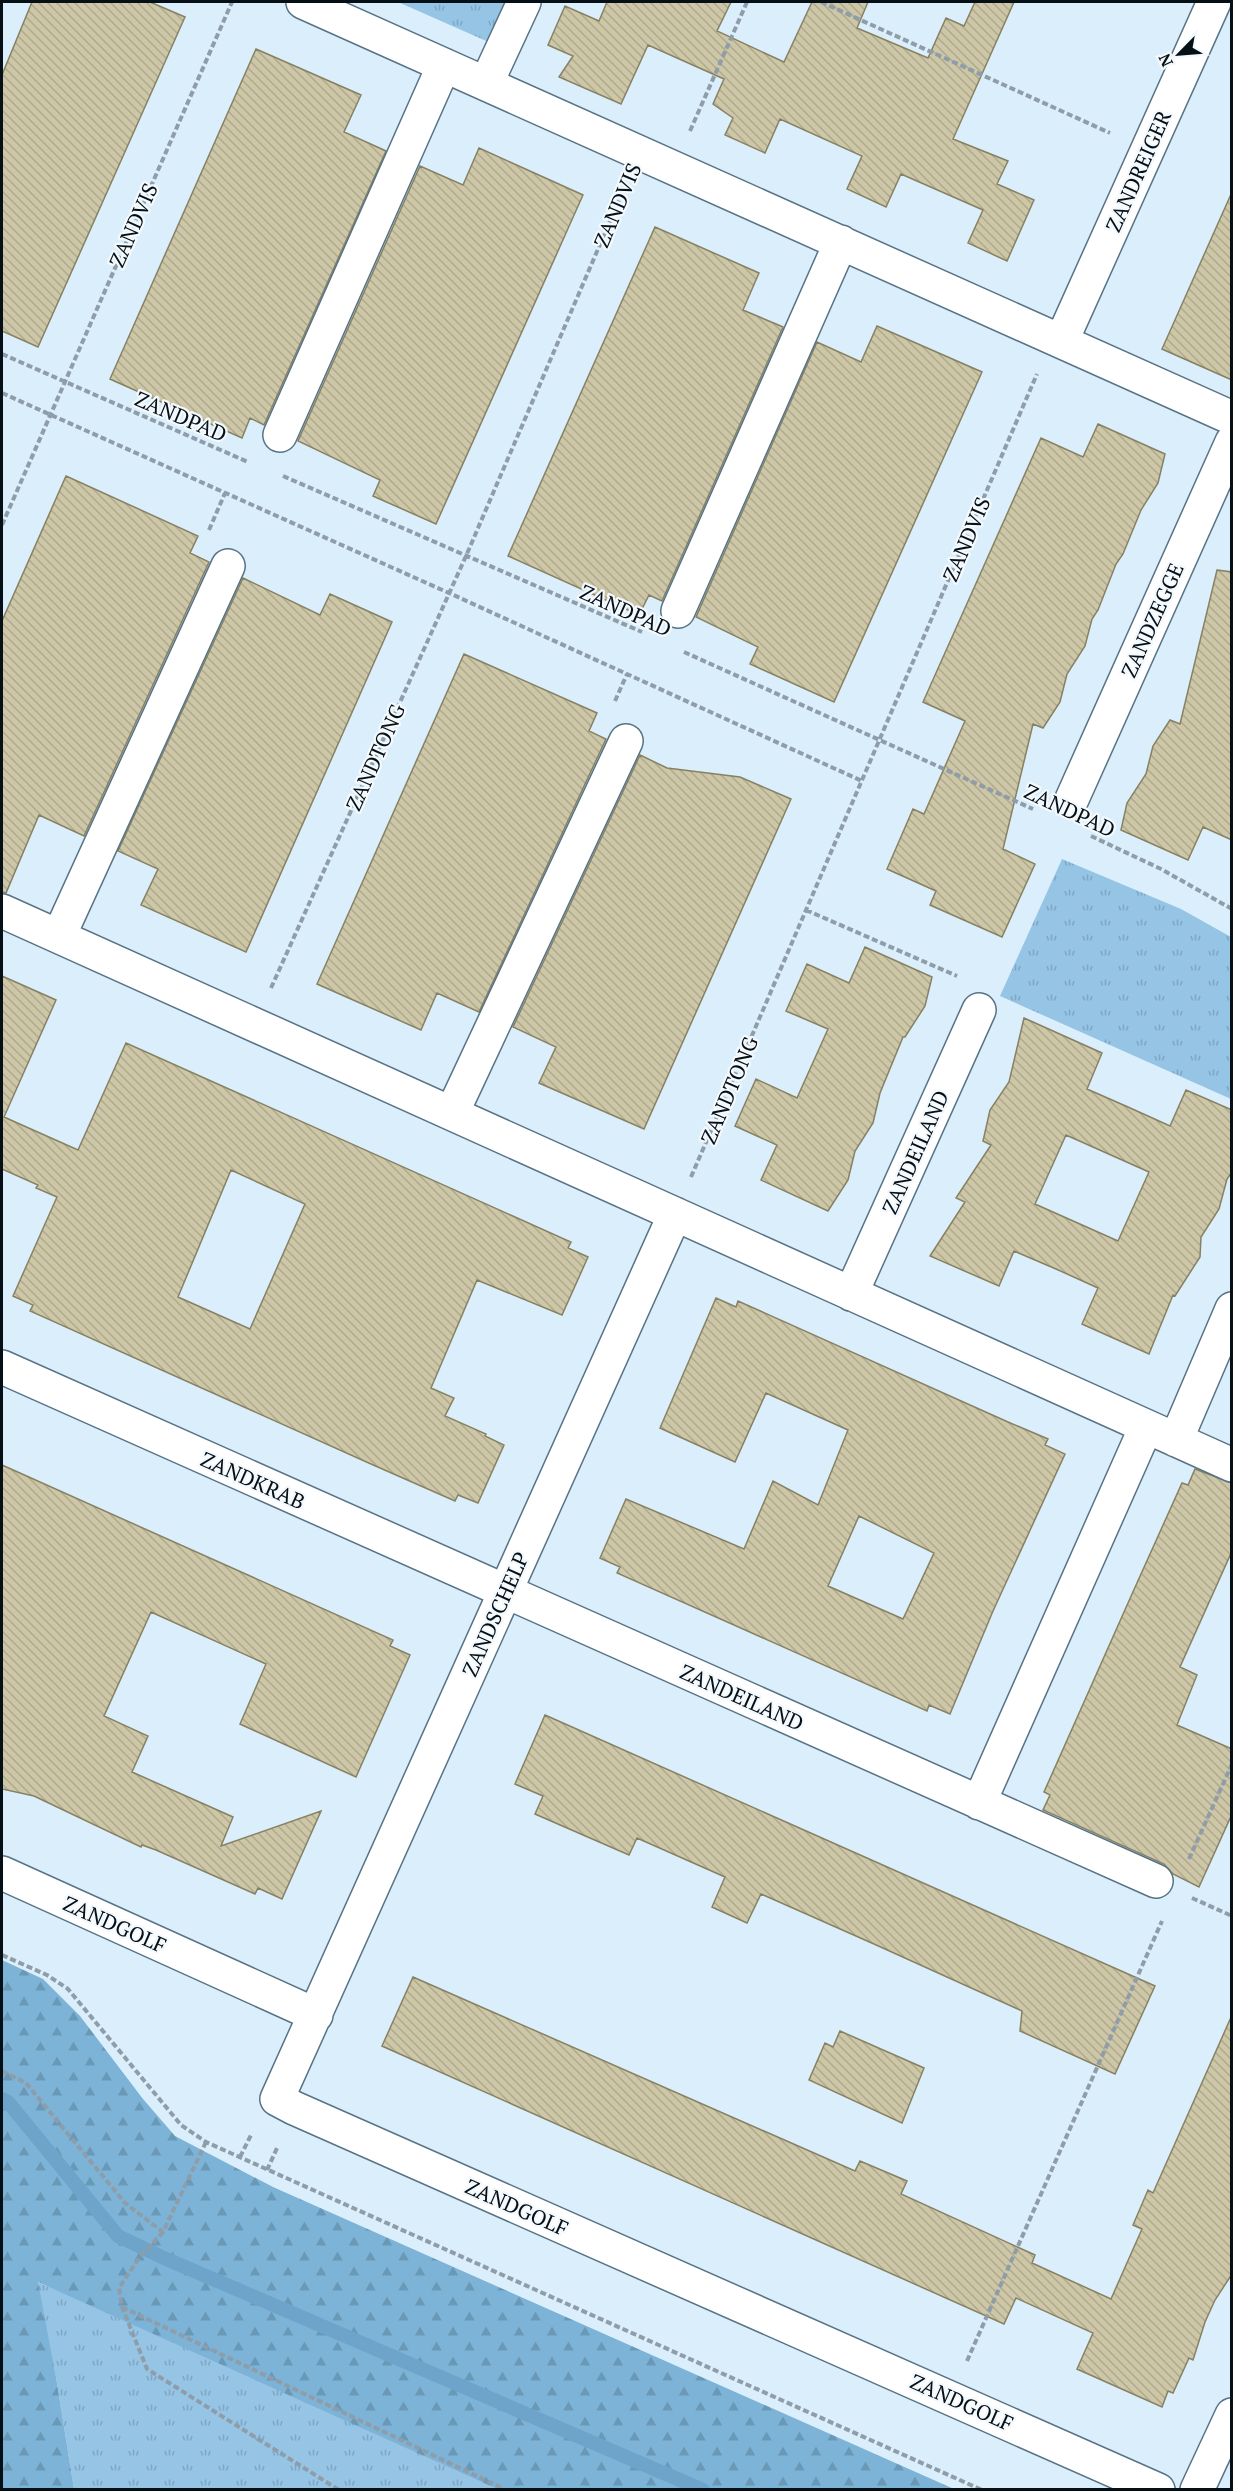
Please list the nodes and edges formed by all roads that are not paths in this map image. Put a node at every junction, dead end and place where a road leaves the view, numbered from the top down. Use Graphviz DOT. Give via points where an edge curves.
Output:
graph roads {
  1 [pos="303,2"];
  2 [pos="524,2"];
  3 [pos="1214,2"];
  4 [pos="444,65"];
  5 [pos="486,84"];
  6 [pos="842,242"];
  7 [pos="1057,338"];
  8 [pos="1232,418"];
  9 [pos="280,435"];
  10 [pos="1232,442"];
  11 [pos="228,566"];
  12 [pos="678,611"];
  13 [pos="626,741"];
  14 [pos="1072,799"];
  15 [pos="2,911"];
  16 [pos="59,936"];
  17 [pos="979,1010"];
  18 [pos="452,1113"];
  19 [pos="675,1214"];
  20 [pos="851,1294"];
  21 [pos="1232,1309"];
  22 [pos="2,1367"];
  23 [pos="1146,1427"];
  24 [pos="1176,1440"];
  25 [pos="1232,1465"];
  26 [pos="505,1592"];
  27 [pos="979,1803"];
  28 [pos="2,1873"];
  29 [pos="1170,1875"];
  30 [pos="316,2015"];
  31 [pos="1232,2415"];
  32 [pos="1158,2490"];
  33 [pos="1197,2490"];
  1 -- 4 [label="street, ZANDVIS"];
  2 -- 5 [label="street"];
  3 -- 7 [label="street, ZANDREIGER"];
  4 -- 5 [label="street, ZANDVIS"];
  4 -- 9 [label="street"];
  5 -- 6 [label="street, ZANDVIS"];
  6 -- 7 [label="street, ZANDVIS"];
  6 -- 12 [label="street"];
  7 -- 8 [label="street"];
  10 -- 14 [label="street, ZANDZEGGE"];
  11 -- 16 [label="street"];
  13 -- 18 [label="street"];
  15 -- 16 [label="street"];
  16 -- 18 [label="street"];
  17 -- 20 [label="street, ZANDEILAND"];
  18 -- 19 [label="street"];
  19 -- 20 [label="street"];
  19 -- 26 [label="street, ZANDSCHELP"];
  20 -- 23 [label="street"];
  21 -- 24 [label="street"];
  22 -- 26 [label="street, ZANDKRAB"];
  23 -- 24 [label="street"];
  23 -- 27 [label="street"];
  24 -- 25 [label="street"];
  26 -- 27 [label="street, ZANDEILAND"];
  26 -- 30 [label="street, ZANDSCHELP"];
  27 -- 29 [label="street, ZANDEILAND"];
  28 -- 30 [label="street, ZANDGOLF"];
  30 -- 32 [label="street, ZANDGOLF" via="277,2099 294,2109"];
  31 -- 33 [label="street"];
}
